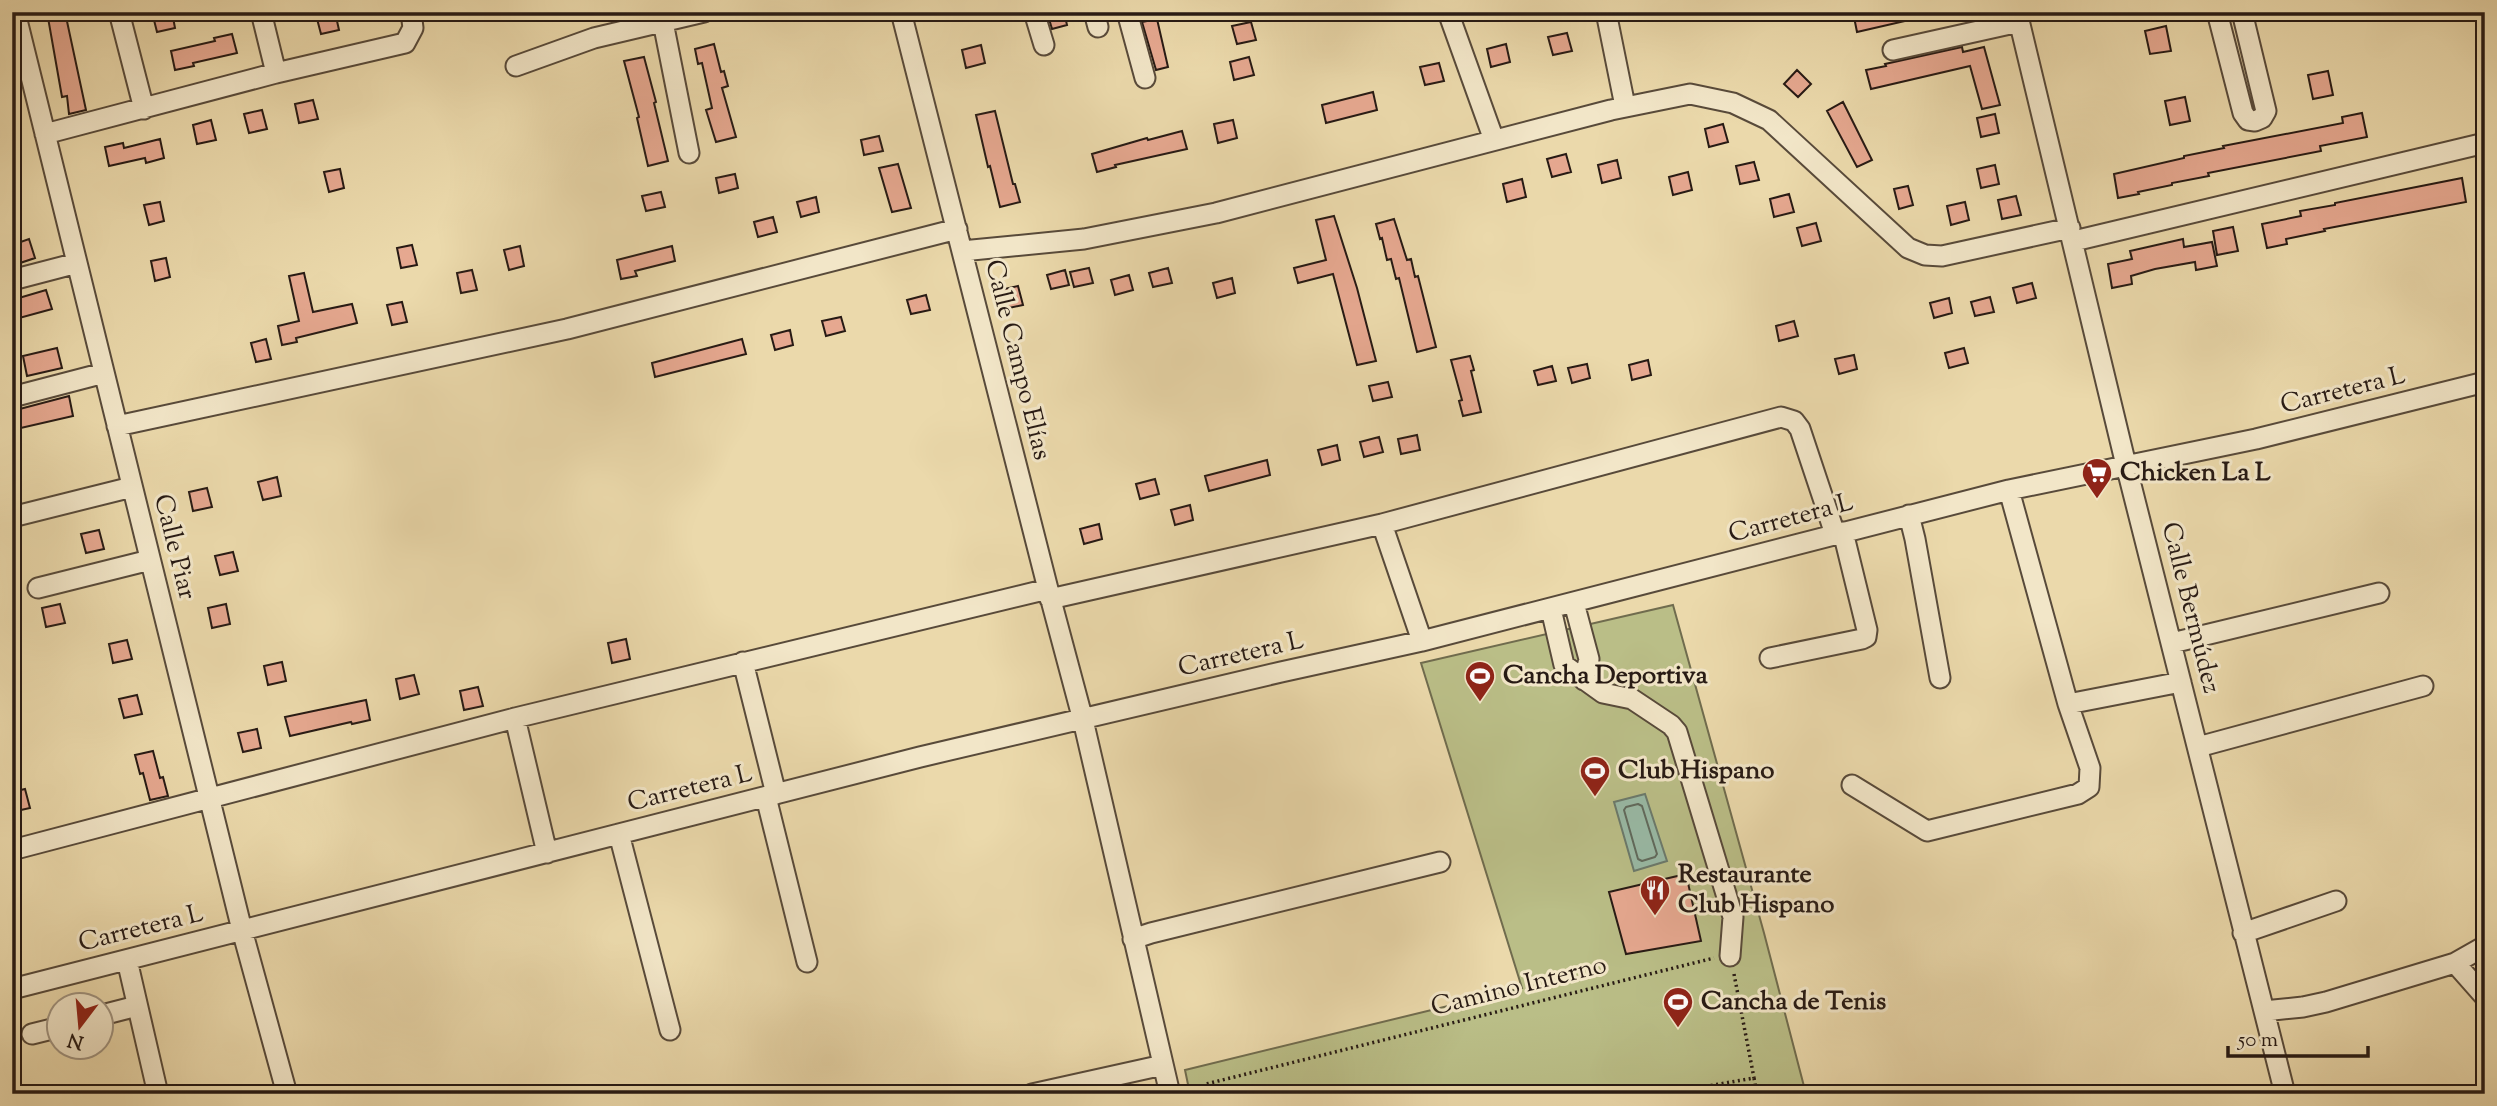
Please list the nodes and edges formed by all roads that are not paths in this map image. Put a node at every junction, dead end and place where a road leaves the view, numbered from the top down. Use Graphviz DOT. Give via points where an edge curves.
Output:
graph roads {
  1 [pos="15,12"];
  2 [pos="119,12"];
  3 [pos="261,12"];
  4 [pos="411,12"];
  5 [pos="704,12"];
  6 [pos="901,12"];
  7 [pos="1034,12"];
  8 [pos="1128,12"];
  9 [pos="1448,12"];
  10 [pos="1606,12"];
  11 [pos="2217,12"];
  12 [pos="2242,12"];
  13 [pos="2018,17"];
  14 [pos="663,22"];
  15 [pos="1044,46"];
  16 [pos="1893,50"];
  17 [pos="516,66"];
  18 [pos="2255,68"];
  19 [pos="276,73"];
  20 [pos="2235,75"];
  21 [pos="1145,78"];
  22 [pos="1625,106"];
  23 [pos="144,109"];
  24 [pos="45,134"];
  25 [pos="1493,140"];
  26 [pos="2485,143"];
  27 [pos="689,153"];
  28 [pos="957,229"];
  29 [pos="2072,235"];
  30 [pos="962,251"];
  31 [pos="77,263"];
  32 [pos="12,280"];
  33 [pos="104,373"];
  34 [pos="2485,382"];
  35 [pos="12,397"];
  36 [pos="117,426"];
  37 [pos="2126,465"];
  38 [pos="132,487"];
  39 [pos="2009,490"];
  40 [pos="1909,515"];
  41 [pos="12,517"];
  42 [pos="1382,524"];
  43 [pos="1839,533"];
  44 [pos="150,560"];
  45 [pos="38,588"];
  46 [pos="2379,593"];
  47 [pos="1049,594"];
  48 [pos="1574,603"];
  49 [pos="1550,609"];
  50 [pos="1422,641"];
  51 [pos="2172,643"];
  52 [pos="1770,658"];
  53 [pos="743,662"];
  54 [pos="1940,678"];
  55 [pos="1584,680"];
  56 [pos="2181,682"];
  57 [pos="2423,686"];
  58 [pos="2068,704"];
  59 [pos="515,718"];
  60 [pos="1083,720"];
  61 [pos="2198,747"];
  62 [pos="1852,785"];
  63 [pos="771,796"];
  64 [pos="209,799"];
  65 [pos="619,834"];
  66 [pos="12,850"];
  67 [pos="547,853"];
  68 [pos="1440,862"];
  69 [pos="2336,901"];
  70 [pos="242,930"];
  71 [pos="2243,933"];
  72 [pos="1133,939"];
  73 [pos="2485,946"];
  74 [pos="1730,956"];
  75 [pos="127,960"];
  76 [pos="807,962"];
  77 [pos="2455,963"];
  78 [pos="12,989"];
  79 [pos="2485,997"];
  80 [pos="137,1006"];
  81 [pos="2264,1011"];
  82 [pos="116,1012"];
  83 [pos="46,1030"];
  84 [pos="670,1030"];
  85 [pos="32,1034"];
  86 [pos="1163,1065"];
  87 [pos="1074,1089"];
  88 [pos="158,1094"];
  89 [pos="287,1094"];
  90 [pos="1032,1094"];
  91 [pos="1170,1094"];
  92 [pos="2285,1094"];
  1 -- 24 [label="street, Calle Piar"];
  2 -- 23 [label="street"];
  3 -- 19 [label="street"];
  4 -- 19 [label="street" via="413,28 405,43"];
  5 -- 14 [label="street"];
  6 -- 28 [label="street, Calle Campo Elías"];
  7 -- 15 [label="street"];
  8 -- 21 [label="street"];
  9 -- 25 [label="street"];
  10 -- 22 [label="street"];
  11 -- 20 [label="street"];
  12 -- 18 [label="street"];
  13 -- 16 [label="street"];
  13 -- 29 [label="street, Calle Bermúdez"];
  14 -- 17 [label="street" via="594,38"];
  14 -- 27 [label="street"];
  18 -- 20 [label="street"];
  18 -- 20 [label="street" via="2266,111 2255,121 2243,113"];
  19 -- 23 [label="street"];
  22 -- 25 [label="street"];
  22 -- 29 [label="street" via="1690,94 1751,110 1769,120 1908,248 1925,255"];
  23 -- 24 [label="street"];
  24 -- 31 [label="street, Calle Piar"];
  25 -- 30 [label="street" via="1216,213 1084,239"];
  26 -- 29 [label="street"];
  28 -- 30 [label="street, Calle Campo Elías"];
  28 -- 36 [label="street" via="567,329"];
  29 -- 37 [label="street, Calle Bermúdez"];
  30 -- 47 [label="street, Calle Campo Elías"];
  31 -- 32 [label="street"];
  31 -- 33 [label="street, Calle Piar"];
  33 -- 35 [label="street"];
  33 -- 36 [label="street, Calle Piar"];
  34 -- 37 [label="street, Carretera L" via="2256,439"];
  36 -- 38 [label="street, Calle Piar"];
  37 -- 39 [label="street, Carretera L"];
  37 -- 51 [label="street, Calle Bermúdez"];
  38 -- 41 [label="street"];
  38 -- 44 [label="street, Calle Piar"];
  39 -- 40 [label="street, Carretera L"];
  39 -- 58 [label="street"];
  40 -- 43 [label="street, Carretera L"];
  40 -- 54 [label="street"];
  42 -- 43 [label="street" via="1781,417 1794,421 1800,429"];
  42 -- 47 [label="street"];
  42 -- 50 [label="street"];
  43 -- 48 [label="street, Carretera L"];
  43 -- 52 [label="street" via="1866,636"];
  44 -- 45 [label="street"];
  44 -- 64 [label="street, Calle Piar"];
  46 -- 51 [label="street"];
  47 -- 53 [label="street"];
  47 -- 60 [label="street, Calle Campo Elías"];
  48 -- 49 [label="street, Carretera L"];
  48 -- 55 [label="street" via="1589,659"];
  49 -- 50 [label="street, Carretera L"];
  49 -- 55 [label="street" via="1564,665"];
  50 -- 60 [label="street, Carretera L"];
  51 -- 56 [label="street, Calle Bermúdez"];
  53 -- 59 [label="street"];
  53 -- 63 [label="street"];
  55 -- 74 [label="street" via="1603,693 1632,699 1677,733 1733,917"];
  56 -- 58 [label="street"];
  56 -- 61 [label="street, Calle Bermúdez"];
  57 -- 61 [label="street"];
  58 -- 62 [label="street" via="2090,768 2089,786 2078,794 1927,831"];
  59 -- 64 [label="street"];
  59 -- 67 [label="street"];
  60 -- 63 [label="street, Carretera L"];
  60 -- 72 [label="street, Calle Campo Elías"];
  61 -- 71 [label="street, Calle Bermúdez"];
  63 -- 65 [label="street, Carretera L"];
  63 -- 76 [label="street"];
  64 -- 66 [label="street"];
  64 -- 70 [label="street, Calle Piar"];
  65 -- 67 [label="street, Carretera L"];
  65 -- 84 [label="street"];
  67 -- 70 [label="street, Carretera L"];
  68 -- 72 [label="street"];
  69 -- 71 [label="street"];
  70 -- 75 [label="street, Carretera L"];
  70 -- 89 [label="street, Calle Piar"];
  71 -- 81 [label="street, Calle Bermúdez"];
  72 -- 86 [label="street, Calle Campo Elías"];
  73 -- 77 [label="street"];
  75 -- 78 [label="street, Carretera L"];
  75 -- 80 [label="street"];
  77 -- 79 [label="street"];
  77 -- 81 [label="street" via="2326,1002"];
  80 -- 82 [label="street"];
  80 -- 88 [label="street"];
  81 -- 92 [label="street, Calle Bermúdez"];
  83 -- 85 [label="street"];
  86 -- 87 [label="street"];
  86 -- 91 [label="street, Calle Campo Elías"];
  87 -- 90 [label="street"];
}
